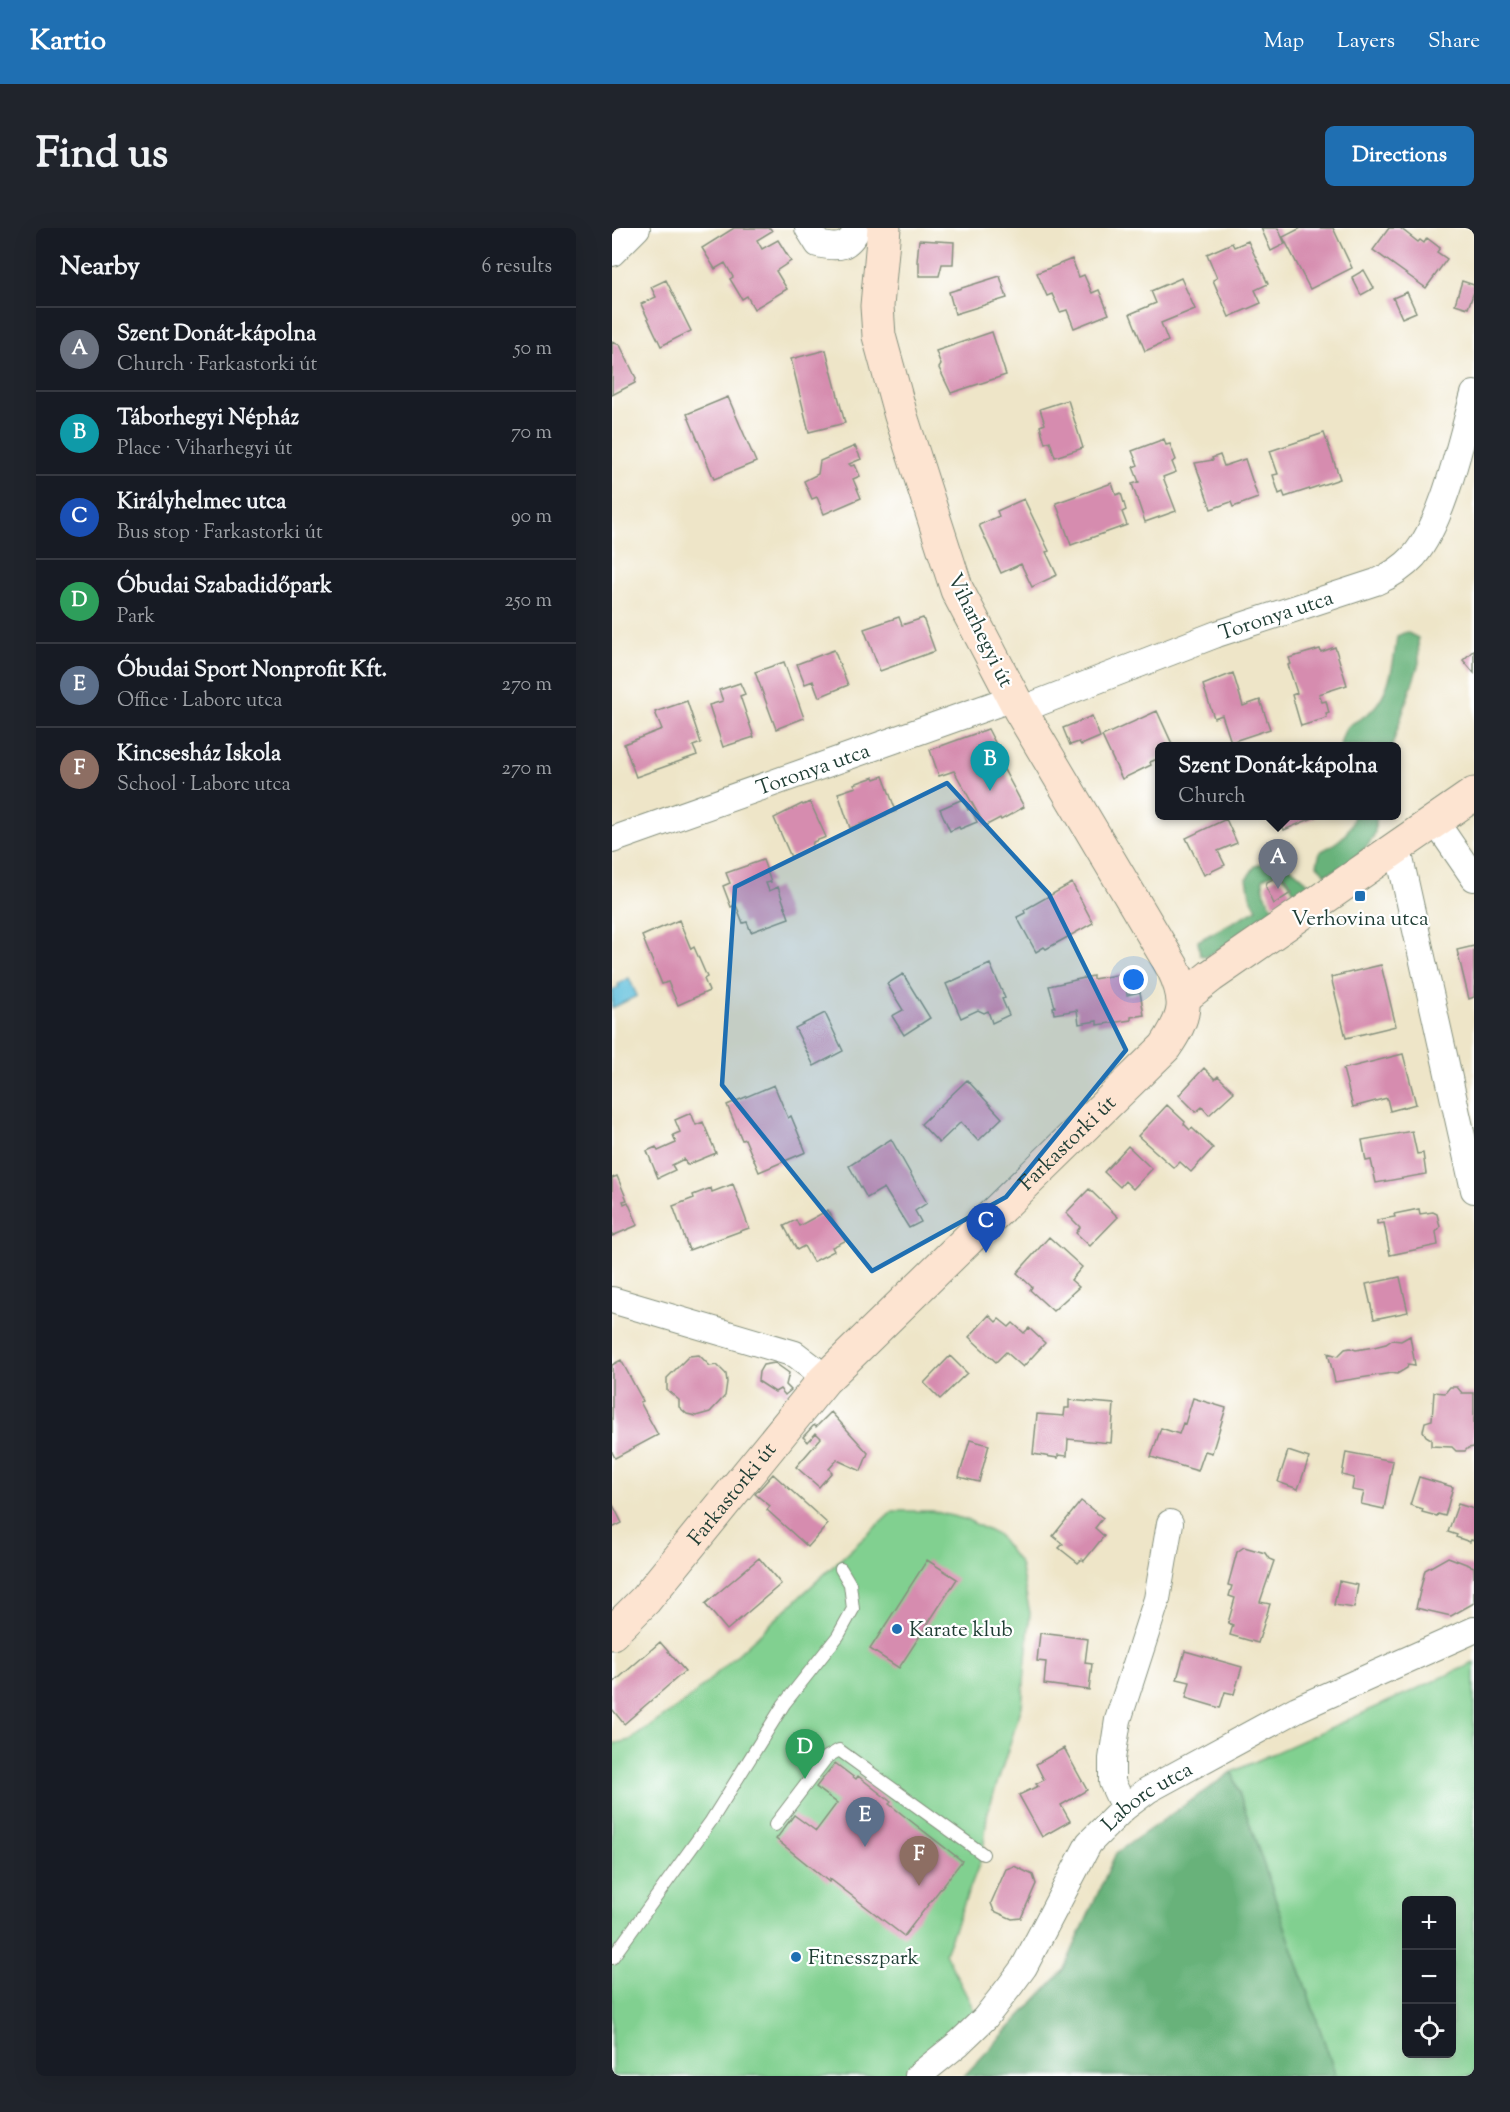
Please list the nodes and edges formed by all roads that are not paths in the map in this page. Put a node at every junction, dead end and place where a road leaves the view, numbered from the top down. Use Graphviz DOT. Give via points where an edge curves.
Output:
graph roads {
  1 [pos="638,228"];
  2 [pos="808,228"];
  3 [pos="858,228"];
  4 [pos="884,228"];
  5 [pos="612,253"];
  6 [pos="1474,394"];
  7 [pos="1017,704"];
  8 [pos="1474,794"];
  9 [pos="1434,820"];
  10 [pos="612,840"];
  11 [pos="1397,845"];
  12 [pos="1474,878"];
  13 [pos="1183,998"];
  14 [pos="1474,1190"];
  15 [pos="612,1300"];
  16 [pos="824,1380"];
  17 [pos="1170,1523"];
  18 [pos="841,1569"];
  19 [pos="1474,1630"];
  20 [pos="612,1633"];
  21 [pos="1124,1808"];
  22 [pos="775,1825"];
  23 [pos="983,1854"];
  24 [pos="612,1958"];
  25 [pos="918,2076"];
  1 -- 5 [label="street"];
  2 -- 3 [label="street" via="818,244 832,247 844,246"];
  4 -- 7 [label="street, Viharhegyi út" via="877,306 879,336 901,416 957,590"];
  6 -- 7 [label="street, Toronya utca" via="1445,495 1414,555 1396,571 1376,582"];
  7 -- 10 [label="street, Toronya utca"];
  7 -- 13 [label="street, Viharhegyi út" via="1173,968"];
  8 -- 9 [label="street"];
  9 -- 11 [label="street"];
  9 -- 12 [label="street"];
  11 -- 13 [label="street"];
  11 -- 14 [label="street"];
  13 -- 16 [label="street, Farkastorki út" via="1179,1027 1165,1047"];
  15 -- 16 [label="street" via="795,1354"];
  16 -- 20 [label="street, Farkastorki út" via="645,1600"];
  17 -- 21 [label="street" via="1156,1599 1118,1720 1112,1782"];
  18 -- 24 [label="lane" via="850,1584 853,1609 838,1636 784,1704 711,1821"];
  19 -- 21 [label="street, Laborc utca" via="1297,1709 1148,1790"];
  21 -- 25 [label="street, Laborc utca" via="1089,1843 1024,1967 1010,1986 985,2018"];
  22 -- 23 [label="lane" via="827,1757 839,1750"];
}
